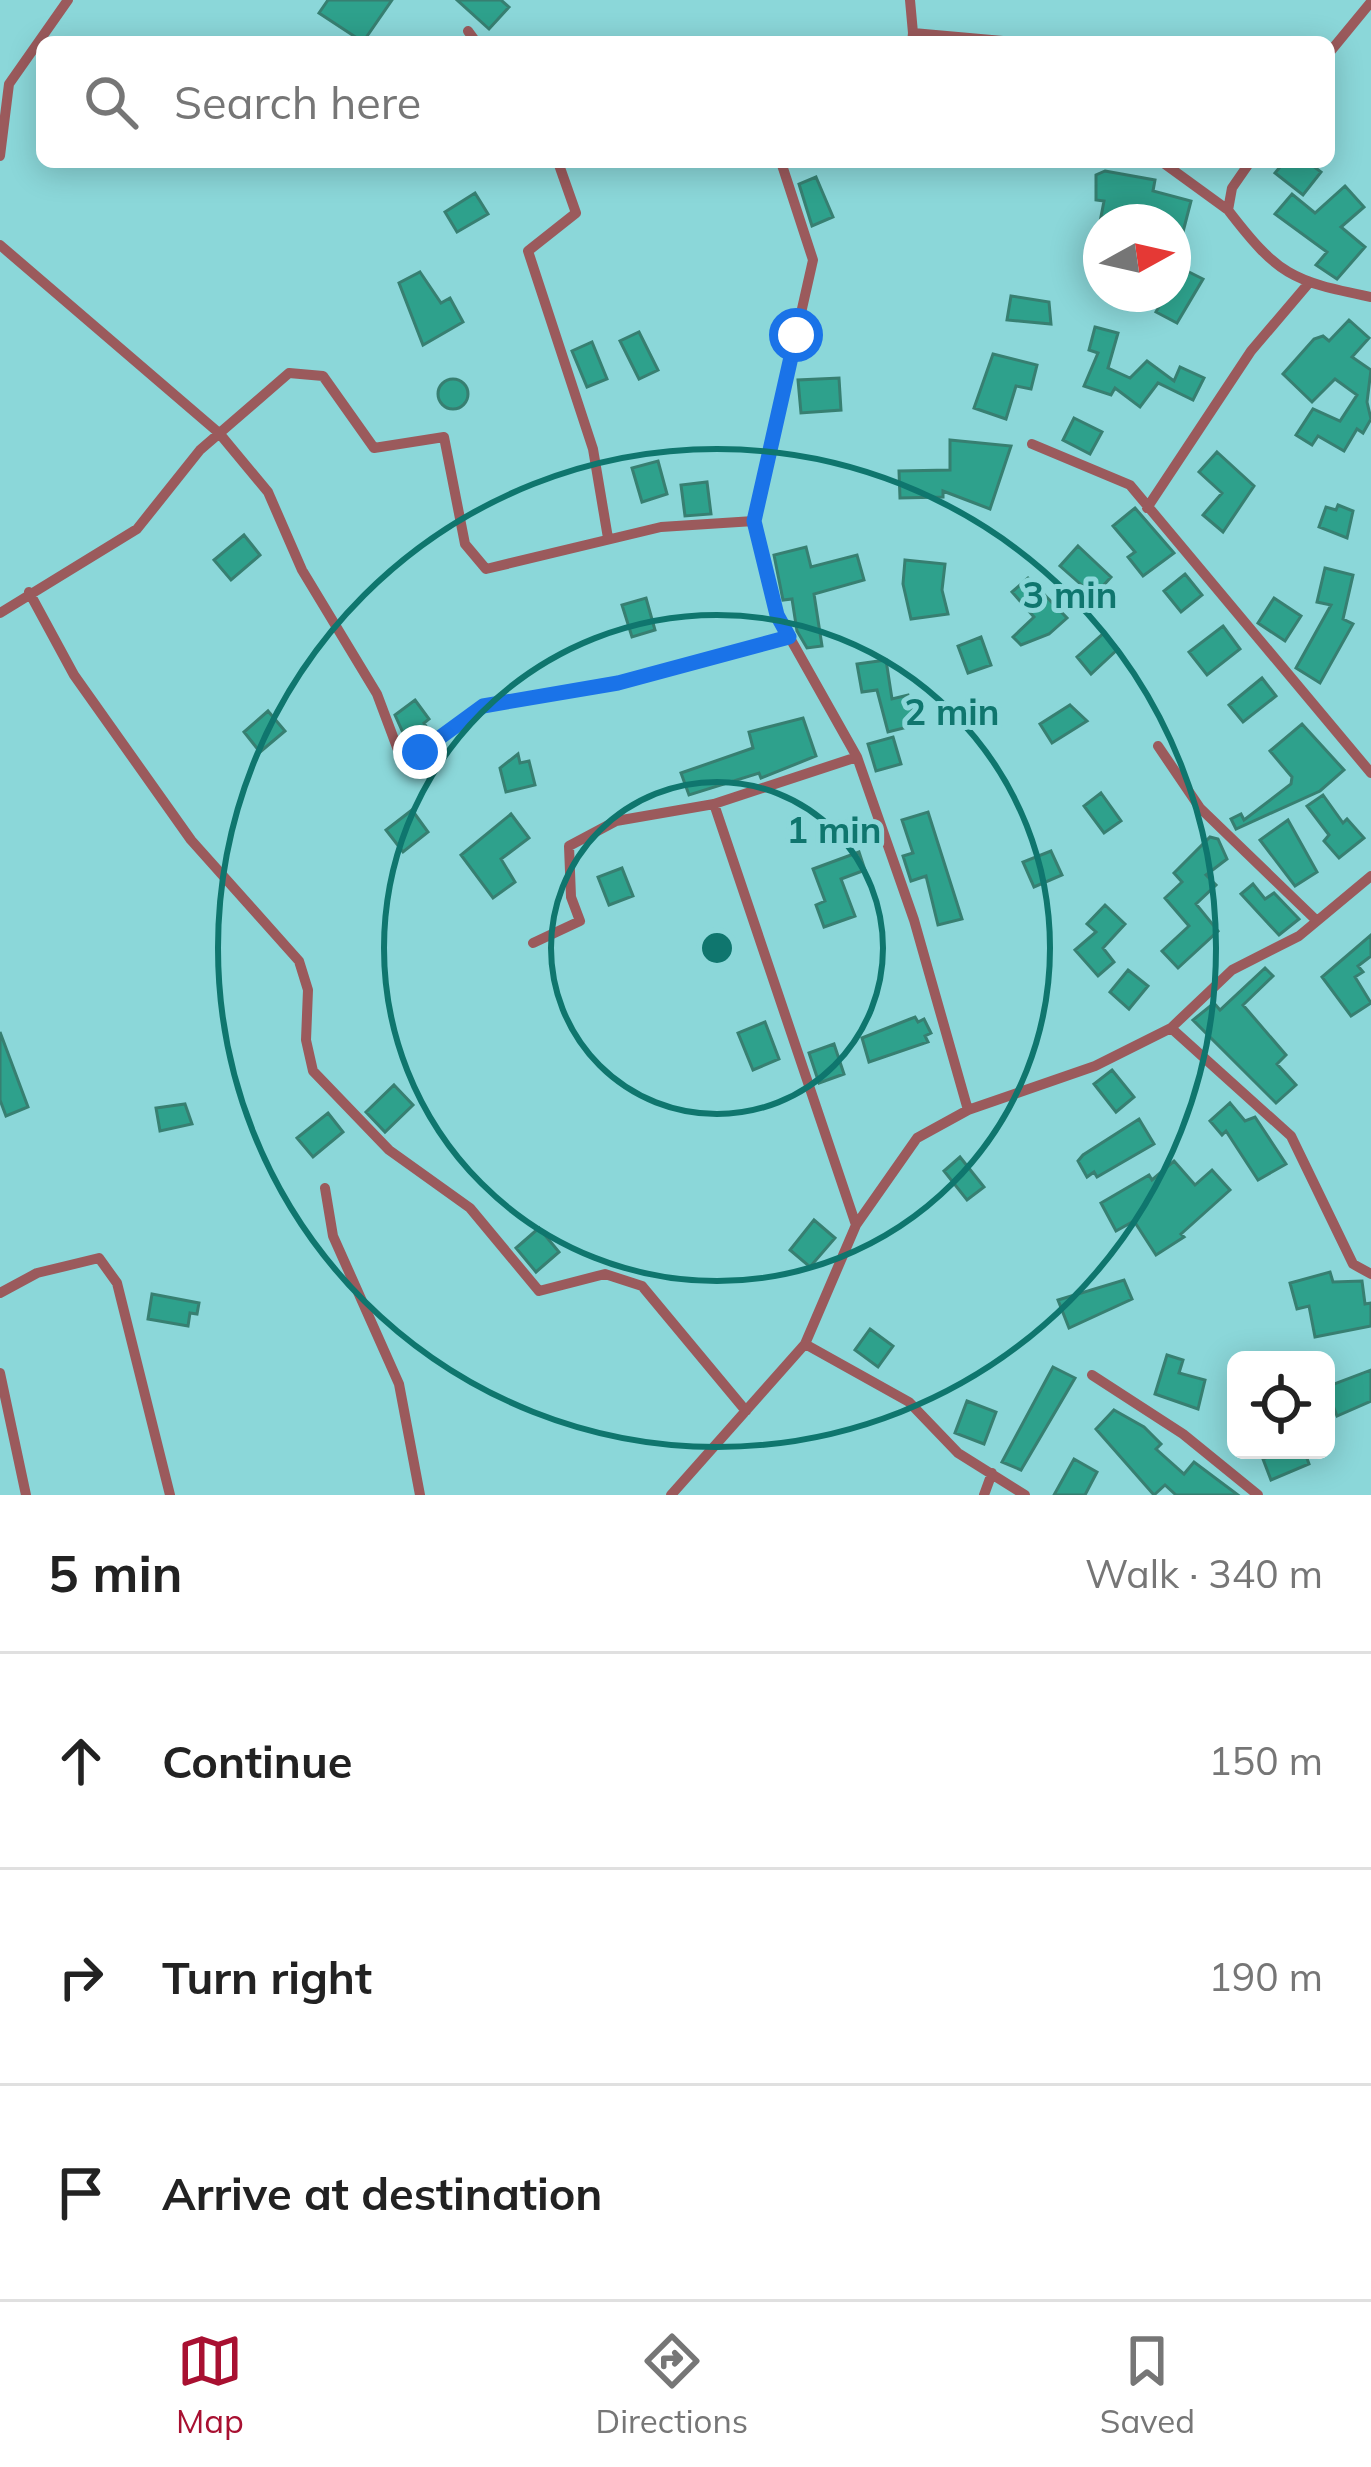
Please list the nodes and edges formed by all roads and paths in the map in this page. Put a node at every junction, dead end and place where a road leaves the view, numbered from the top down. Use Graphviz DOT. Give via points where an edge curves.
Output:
graph roads {
  1 [pos="68,0"];
  2 [pos="910,0"];
  3 [pos="1371,2"];
  4 [pos="43,36"];
  5 [pos="913,36"];
  6 [pos="36,46"];
  7 [pos="1335,46"];
  8 [pos="0,156"];
  9 [pos="560,168"];
  10 [pos="783,168"];
  11 [pos="1170,168"];
  12 [pos="1246,168"];
  13 [pos="1228,210"];
  14 [pos="0,245"];
  15 [pos="1309,284"];
  16 [pos="1371,297"];
  17 [pos="219,433"];
  18 [pos="1032,444"];
  19 [pos="1147,508"];
  20 [pos="754,521"];
  21 [pos="608,538"];
  22 [pos="29,592"];
  23 [pos="0,613"];
  24 [pos="789,637"];
  25 [pos="1158,746"];
  26 [pos="856,757"];
  27 [pos="1371,772"];
  28 [pos="715,804"];
  29 [pos="1371,876"];
  30 [pos="1316,920"];
  31 [pos="533,943"];
  32 [pos="1171,1028"];
  33 [pos="968,1110"];
  34 [pos="326,1188"];
  35 [pos="856,1225"];
  36 [pos="1371,1274"];
  37 [pos="0,1293"];
  38 [pos="805,1344"];
  39 [pos="0,1373"];
  40 [pos="1092,1375"];
  41 [pos="746,1411"];
  42 [pos="992,1473"];
  43 [pos="21,1494"];
  44 [pos="170,1495"];
  45 [pos="421,1495"];
  46 [pos="670,1495"];
  47 [pos="984,1495"];
  48 [pos="1025,1495"];
  49 [pos="1258,1495"];
  1 -- 4 [label="street"];
  2 -- 5 [label="street"];
  3 -- 7 [label="street"];
  6 -- 8 [label="street" via="9,84"];
  9 -- 21 [label="street" via="576,213 528,250 592,449"];
  10 -- 20 [label="street" via="813,260"];
  11 -- 13 [label="street"];
  12 -- 13 [label="street"];
  13 -- 15 [label="street" via="1268,262"];
  14 -- 17 [label="street"];
  15 -- 16 [label="street"];
  15 -- 19 [label="street" via="1251,351"];
  17 -- 21 [label="street" via="289,373 323,376 374,448 444,436 465,544 486,569"];
  17 -- 22 [label="street" via="137,529"];
  17 -- 24 [label="street" via="268,492 302,570 377,694 398,750 420,752 483,706 618,683"];
  18 -- 19 [label="street" via="1130,485"];
  19 -- 27 [label="street"];
  20 -- 21 [label="street"];
  20 -- 24 [label="street"];
  22 -- 23 [label="street"];
  22 -- 41 [label="street" via="74,675 191,840 299,961 313,1071 389,1150 470,1208 539,1291 604,1274 642,1286"];
  24 -- 26 [label="street"];
  25 -- 30 [label="street" via="1200,808"];
  26 -- 28 [label="street"];
  26 -- 33 [label="street"];
  28 -- 31 [label="street" via="616,821 569,846 580,921"];
  28 -- 35 [label="street"];
  29 -- 30 [label="street"];
  30 -- 32 [label="street" via="1232,970"];
  32 -- 33 [label="street" via="1095,1066"];
  32 -- 36 [label="street" via="1291,1136 1353,1264"];
  33 -- 35 [label="street" via="917,1138"];
  34 -- 45 [label="street" via="333,1236 399,1384"];
  35 -- 38 [label="street"];
  37 -- 44 [label="street" via="38,1273 99,1258 117,1283"];
  38 -- 41 [label="street"];
  38 -- 42 [label="street" via="909,1402 958,1453"];
  39 -- 43 [label="street"];
  40 -- 49 [label="street" via="1183,1433"];
  41 -- 46 [label="street"];
  42 -- 47 [label="street"];
  42 -- 48 [label="street"];
}
